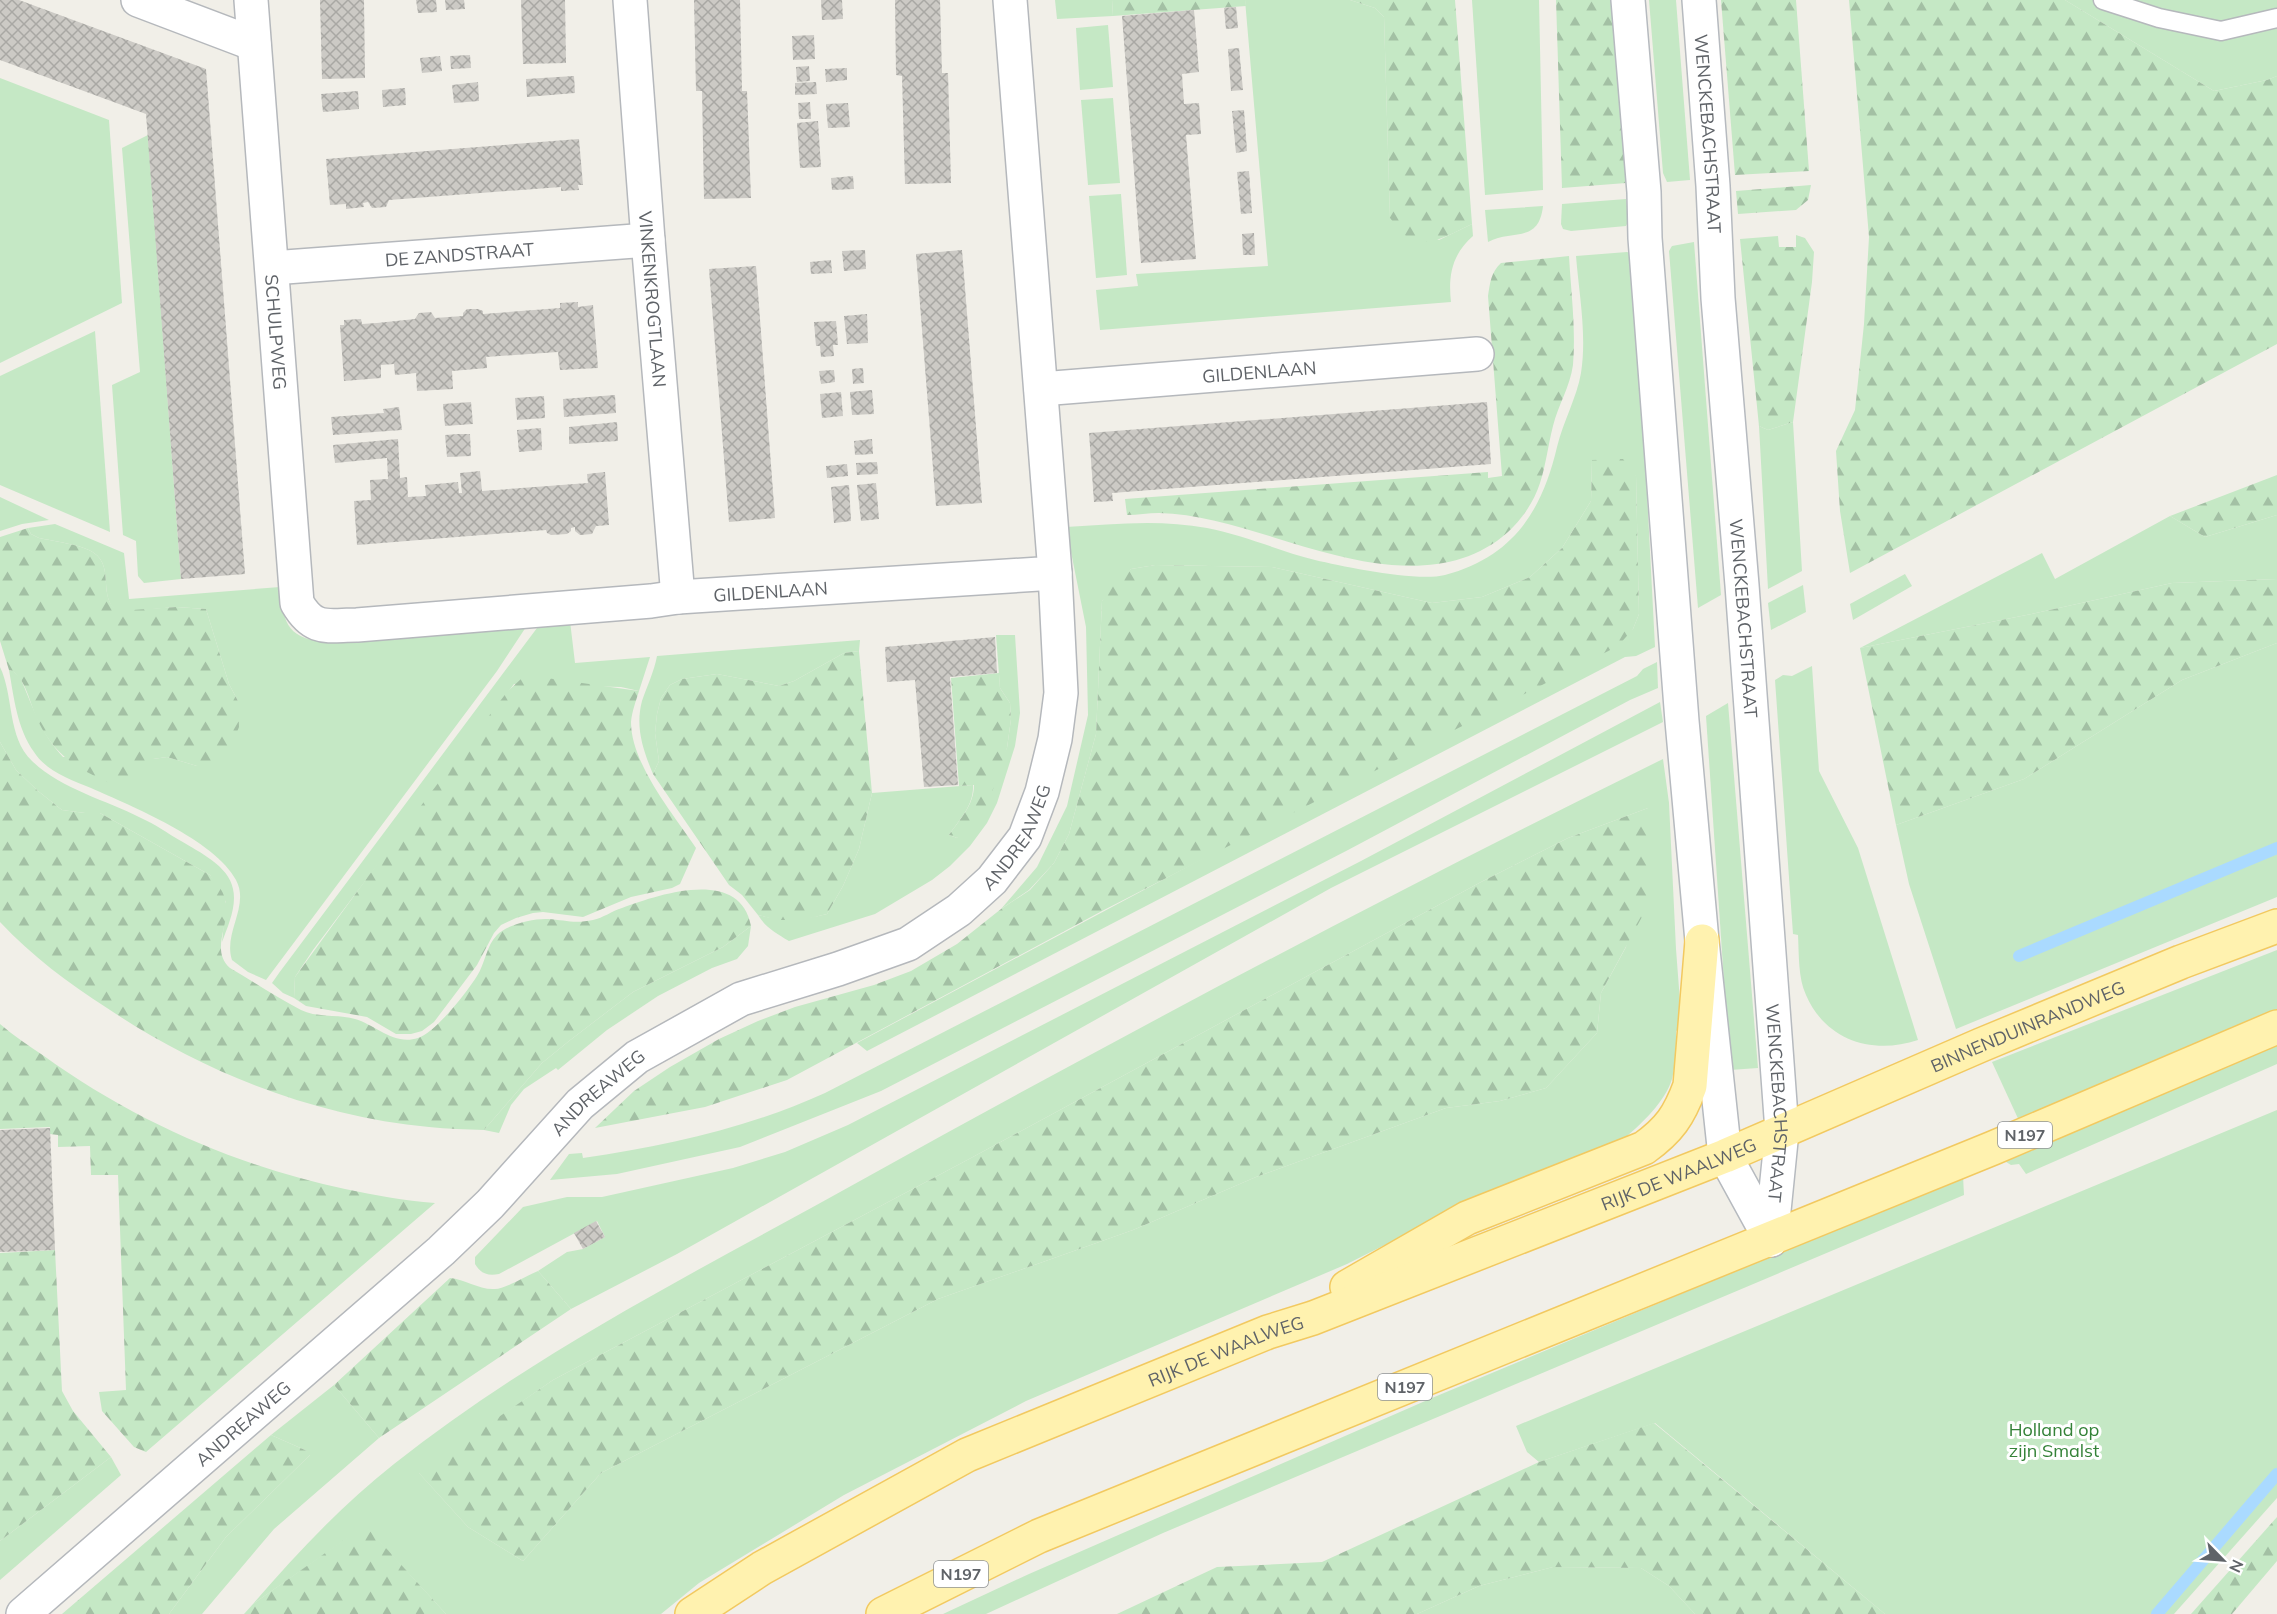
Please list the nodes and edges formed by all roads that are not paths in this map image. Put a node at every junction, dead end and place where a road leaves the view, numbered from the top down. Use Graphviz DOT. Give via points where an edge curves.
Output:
graph roads {
  1 [pos="138,0"];
  2 [pos="251,0"];
  3 [pos="630,0"];
  4 [pos="1010,0"];
  5 [pos="1628,0"];
  6 [pos="1699,0"];
  7 [pos="2103,0"];
  8 [pos="2277,18"];
  9 [pos="254,44"];
  10 [pos="648,240"];
  11 [pos="272,268"];
  12 [pos="1477,354"];
  13 [pos="1041,389"];
  14 [pos="1055,573"];
  15 [pos="678,597"];
  16 [pos="306,618"];
  17 [pos="2277,926"];
  18 [pos="1702,941"];
  19 [pos="2277,1027"];
  20 [pos="1782,1131"];
  21 [pos="1725,1156"];
  22 [pos="1771,1240"];
  23 [pos="1268,1332"];
  24 [pos="22,1614"];
  25 [pos="692,1614"];
  26 [pos="883,1614"];
  1 -- 9 [label="street"];
  2 -- 9 [label="street, SCHULPWEG"];
  3 -- 10 [label="street, VINKENKROGTLAAN"];
  4 -- 13 [label="street"];
  5 -- 18 [label="street, WENCKEBACHSTRAAT"];
  6 -- 20 [label="street, WENCKEBACHSTRAAT"];
  7 -- 8 [label="lane" via="2159,18 2221,31"];
  9 -- 11 [label="street, SCHULPWEG"];
  10 -- 11 [label="street, DE ZANDSTRAAT"];
  10 -- 15 [label="street, VINKENKROGTLAAN"];
  11 -- 16 [label="street, SCHULPWEG" via="294,578 297,603"];
  12 -- 13 [label="street, GILDENLAAN"];
  13 -- 14 [label="street"];
  14 -- 15 [label="street, GILDENLAAN"];
  14 -- 24 [label="street, ANDREAWEG" via="1061,693 1056,739 1042,792 1024,837 992,880 959,910 908,944 741,999 637,1057 580,1104 490,1204 441,1251"];
  15 -- 16 [label="street, GILDENLAAN" via="357,626 317,625"];
  17 -- 20 [label="main road, BINNENDUINRANDWEG" via="2171,966"];
  18 -- 21 [label="street, WENCKEBACHSTRAAT"];
  18 -- 23 [label="main road" via="1689,1086 1673,1124 1658,1138 1644,1148 1467,1218"];
  19 -- 22 [label="main road, N197"];
  20 -- 21 [label="main road, RIJK DE WAALWEG"];
  20 -- 22 [label="street, WENCKEBACHSTRAAT"];
  21 -- 22 [label="street, WENCKEBACHSTRAAT"];
  21 -- 23 [label="main road, RIJK DE WAALWEG" via="1313,1318"];
  22 -- 26 [label="main road, N197" via="1040,1536"];
  23 -- 25 [label="main road, RIJK DE WAALWEG" via="967,1455 762,1568"];
}
